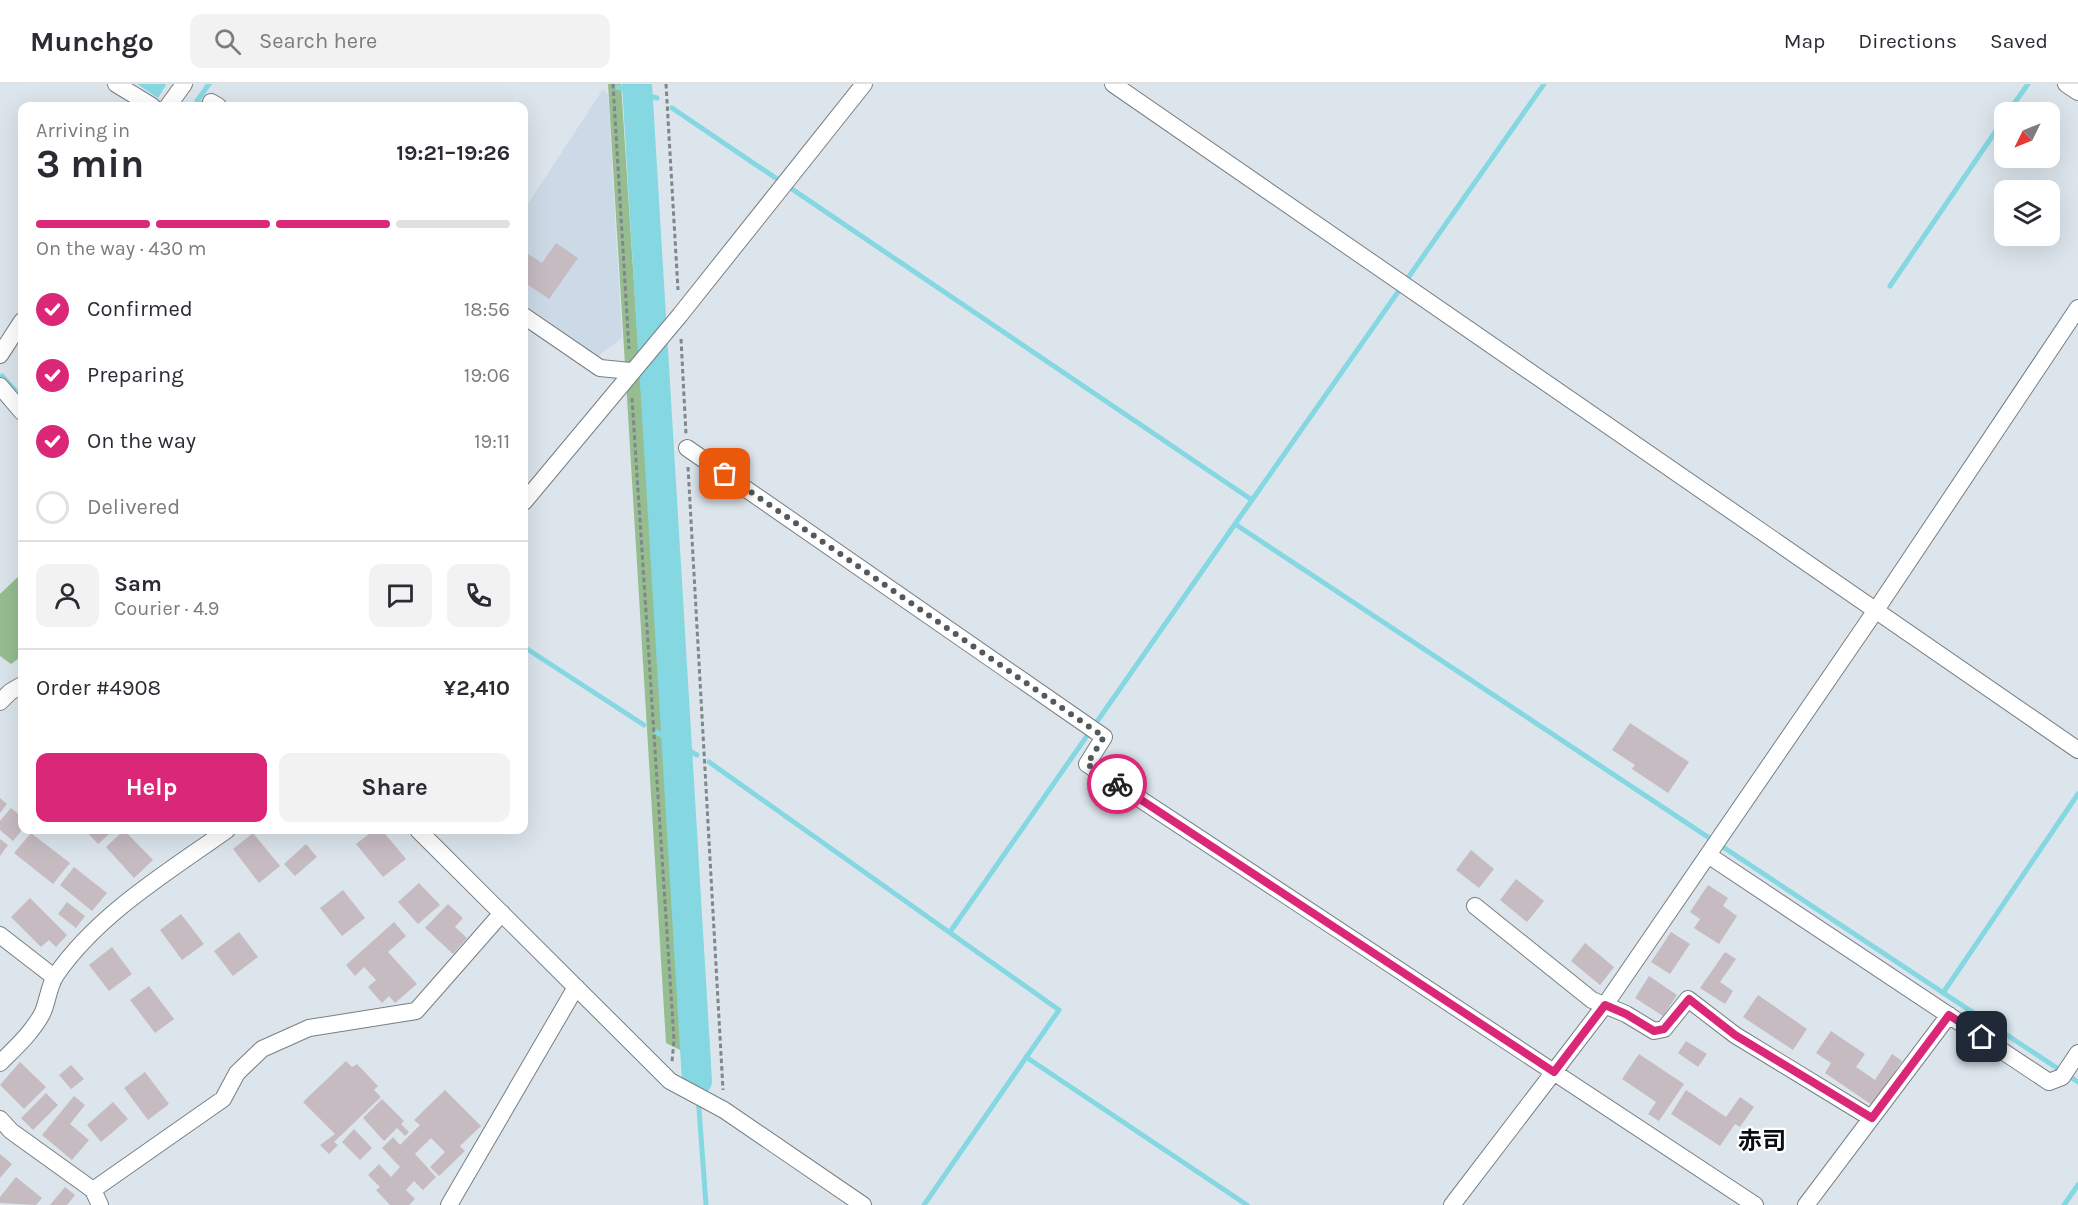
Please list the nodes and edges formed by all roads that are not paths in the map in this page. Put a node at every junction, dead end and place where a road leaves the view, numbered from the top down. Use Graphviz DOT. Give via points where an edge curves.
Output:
graph roads {
  1 [pos="116,84"];
  2 [pos="184,84"];
  3 [pos="864,84"];
  4 [pos="1113,84"];
  5 [pos="2066,84"];
  6 [pos="2078,92"];
  7 [pos="145,102"];
  8 [pos="171,102"];
  9 [pos="2078,308"];
  10 [pos="528,319"];
  11 [pos="18,327"];
  12 [pos="0,355"];
  13 [pos="630,371"];
  14 [pos="0,386"];
  15 [pos="18,407"];
  16 [pos="687,448"];
  17 [pos="528,497"];
  18 [pos="1876,610"];
  19 [pos="18,687"];
  20 [pos="0,702"];
  21 [pos="2078,750"];
  22 [pos="221,834"];
  23 [pos="422,834"];
  24 [pos="1714,847"];
  25 [pos="1475,906"];
  26 [pos="502,913"];
  27 [pos="0,935"];
  28 [pos="54,977"];
  29 [pos="576,987"];
  30 [pos="1605,1005"];
  31 [pos="1949,1015"];
  32 [pos="0,1063"];
  33 [pos="2070,1065"];
  34 [pos="1554,1072"];
  35 [pos="1872,1118"];
  36 [pos="0,1119"];
  37 [pos="96,1197"];
  38 [pos="449,1205"];
  39 [pos="863,1205"];
  40 [pos="1452,1205"];
  41 [pos="1755,1205"];
  42 [pos="1806,1205"];
  1 -- 7 [label="street"];
  2 -- 8 [label="street"];
  3 -- 13 [label="street" via="680,315"];
  4 -- 18 [label="street"];
  5 -- 6 [label="street"];
  9 -- 18 [label="street"];
  10 -- 13 [label="street" via="600,368"];
  11 -- 12 [label="street"];
  13 -- 17 [label="street"];
  14 -- 15 [label="street"];
  16 -- 34 [label="street" via="1104,737 1087,764"];
  18 -- 21 [label="street"];
  18 -- 24 [label="street"];
  19 -- 20 [label="street"];
  22 -- 28 [label="street" via="136,895"];
  23 -- 26 [label="street"];
  24 -- 30 [label="street"];
  24 -- 31 [label="street"];
  25 -- 30 [label="street" via="1592,1000"];
  26 -- 29 [label="street"];
  26 -- 37 [label="street" via="416,1011 309,1028 262,1049 237,1073 223,1099"];
  27 -- 28 [label="street"];
  28 -- 32 [label="street" via="42,1013 26,1038"];
  29 -- 38 [label="street"];
  29 -- 39 [label="street" via="670,1081 724,1110"];
  30 -- 34 [label="street"];
  30 -- 35 [label="street" via="1654,1031 1664,1029 1689,999 1735,1035"];
  31 -- 33 [label="street" via="2049,1082"];
  31 -- 35 [label="street"];
  34 -- 40 [label="street"];
  34 -- 41 [label="street"];
  35 -- 42 [label="street"];
  36 -- 37 [label="street"];
}
